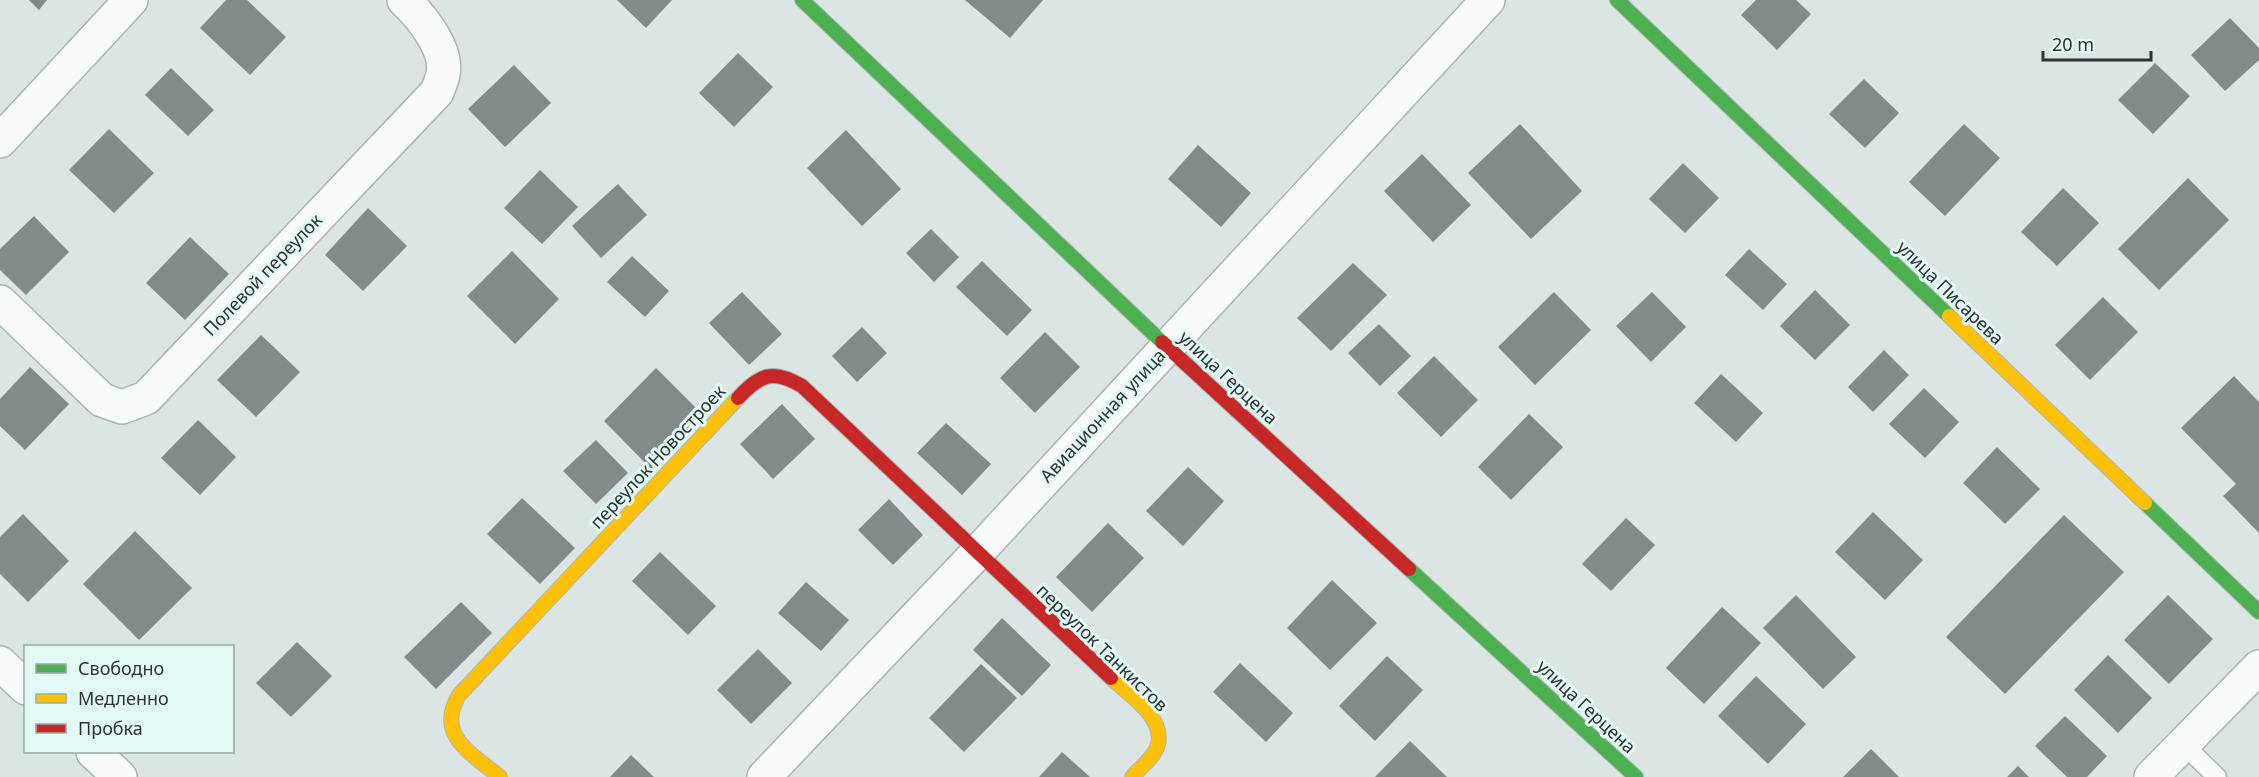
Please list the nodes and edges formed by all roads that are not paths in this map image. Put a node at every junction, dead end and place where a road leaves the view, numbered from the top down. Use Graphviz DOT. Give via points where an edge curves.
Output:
graph roads {
  1 [pos="131,0"];
  2 [pos="404,0"];
  3 [pos="802,0"];
  4 [pos="1488,0"];
  5 [pos="1617,0"];
  6 [pos="0,141"];
  7 [pos="0,302"];
  8 [pos="1167,347"];
  9 [pos="977,553"];
  10 [pos="2259,612"];
  11 [pos="0,663"];
  12 [pos="2259,668"];
  13 [pos="24,685"];
  14 [pos="2184,745"];
  15 [pos="94,753"];
  16 [pos="120,777"];
  17 [pos="500,777"];
  18 [pos="764,777"];
  19 [pos="1132,777"];
  20 [pos="1636,777"];
  21 [pos="2151,777"];
  22 [pos="2217,777"];
  1 -- 6 [label="street"];
  2 -- 7 [label="street, Полевой переулок" via="423,18 438,46 444,72 437,92 146,398 122,407 102,400"];
  3 -- 8 [label="street, улица Герцена"];
  4 -- 8 [label="street, Авиационная улица"];
  5 -- 10 [label="street, улица Писарева"];
  8 -- 9 [label="street, Авиационная улица"];
  8 -- 20 [label="street, улица Герцена"];
  9 -- 17 [label="street, переулок Новостроек" via="802,386 787,376 755,380 459,695 449,723 457,738"];
  9 -- 18 [label="street, Авиационная улица"];
  9 -- 19 [label="street, переулок Танкистов" via="1153,718 1161,731 1158,748"];
  11 -- 13 [label="street"];
  12 -- 14 [label="street"];
  14 -- 21 [label="street"];
  14 -- 22 [label="lane"];
  15 -- 16 [label="street"];
}
